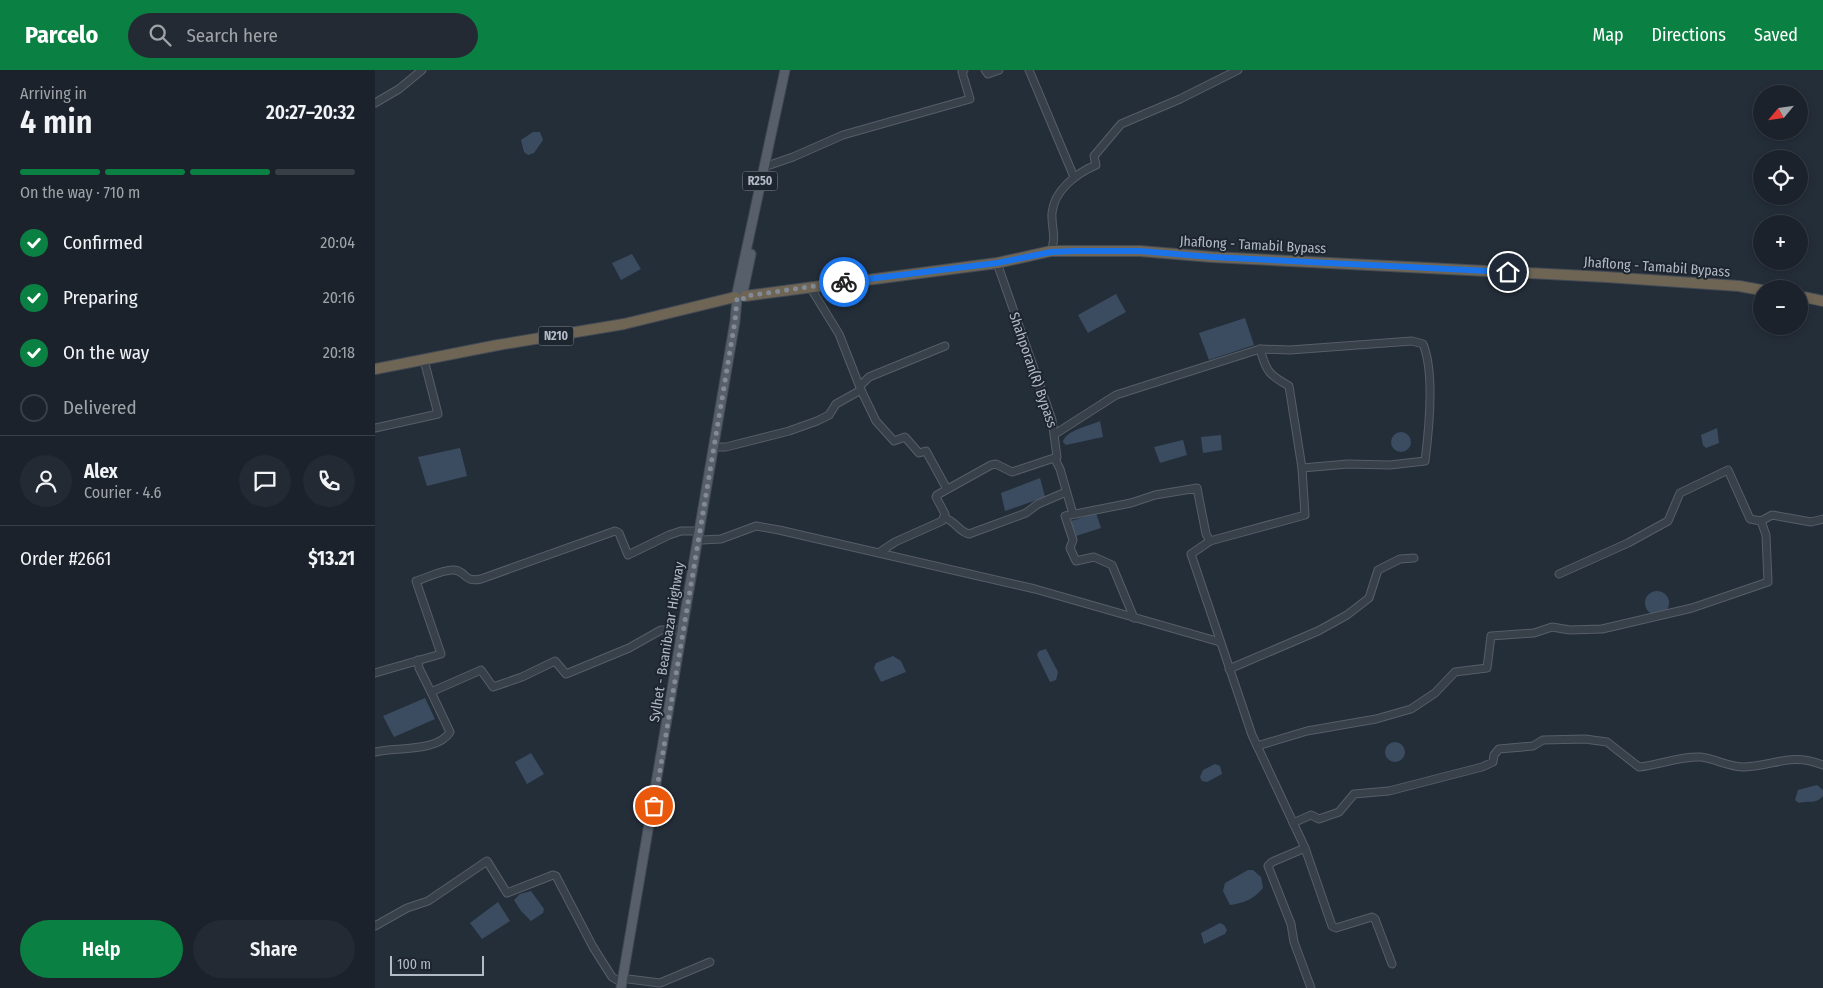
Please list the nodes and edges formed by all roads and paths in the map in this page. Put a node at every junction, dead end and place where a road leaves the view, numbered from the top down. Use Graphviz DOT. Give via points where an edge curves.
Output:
graph roads {
  1 [pos="422,70"];
  2 [pos="785,70"];
  3 [pos="789,70"];
  4 [pos="963,70"];
  5 [pos="985,70"];
  6 [pos="999,70"];
  7 [pos="1029,70"];
  8 [pos="1238,70"];
  9 [pos="375,103"];
  10 [pos="767,166"];
  11 [pos="1074,177"];
  12 [pos="1051,252"];
  13 [pos="997,263"];
  14 [pos="810,287"];
  15 [pos="1753,289"];
  16 [pos="740,296"];
  17 [pos="1808,298"];
  18 [pos="1823,301"];
  19 [pos="945,346"];
  20 [pos="1260,349"];
  21 [pos="424,360"];
  22 [pos="375,369"];
  23 [pos="860,388"];
  24 [pos="375,428"];
  25 [pos="1055,434"];
  26 [pos="717,446"];
  27 [pos="1055,459"];
  28 [pos="1302,468"];
  29 [pos="947,489"];
  30 [pos="1066,492"];
  31 [pos="1073,514"];
  32 [pos="945,518"];
  33 [pos="1823,520"];
  34 [pos="1761,521"];
  35 [pos="700,536"];
  36 [pos="1210,541"];
  37 [pos="880,552"];
  38 [pos="1415,558"];
  39 [pos="1559,574"];
  40 [pos="1134,618"];
  41 [pos="683,630"];
  42 [pos="1220,642"];
  43 [pos="418,660"];
  44 [pos="1229,669"];
  45 [pos="375,673"];
  46 [pos="431,692"];
  47 [pos="1257,746"];
  48 [pos="375,752"];
  49 [pos="1823,765"];
  50 [pos="1293,823"];
  51 [pos="1305,848"];
  52 [pos="375,926"];
  53 [pos="710,962"];
  54 [pos="1391,964"];
  55 [pos="624,985"];
  56 [pos="1311,988"];
  1 -- 9 [label="street"];
  2 -- 16 [label="main road, R250"];
  3 -- 10 [label="main road, R250"];
  4 -- 10 [label="street" via="971,99 843,135"];
  5 -- 6 [label="street" via="988,74"];
  7 -- 11 [label="street"];
  8 -- 11 [label="street" via="1121,124 1094,156 1096,165"];
  10 -- 16 [label="main road, R250"];
  11 -- 12 [label="street" via="1059,194 1052,211 1055,240"];
  12 -- 13 [label="highway, Jhaflong - Tamabil Bypass / N210"];
  12 -- 15 [label="highway, Jhaflong - Tamabil Bypass / N210" via="1140,251 1606,276"];
  13 -- 14 [label="highway, Jhaflong - Tamabil Bypass / N210"];
  13 -- 25 [label="street, Shahporan(R) Bypass"];
  14 -- 16 [label="highway, Jhaflong - Tamabil Bypass / N210"];
  14 -- 23 [label="street" via="839,334"];
  16 -- 21 [label="highway, Jhaflong - Tamabil Bypass / N210" via="624,324"];
  16 -- 26 [label="main road, Sylhet - Beanibazar Highway / R250"];
  16 -- 35 [label="main road, Sylhet - Beanibazar Highway / R250"];
  17 -- 18 [label="highway"];
  19 -- 23 [label="street" via="869,377"];
  20 -- 25 [label="street" via="1116,396"];
  20 -- 28 [label="street" via="1265,368 1289,386"];
  20 -- 28 [label="street" via="1289,350 1412,341 1423,344 1427,354 1429,412 1425,461"];
  21 -- 22 [label="highway, Jhaflong - Tamabil Bypass / N210"];
  21 -- 24 [label="street" via="438,414"];
  23 -- 26 [label="street" via="836,404 829,415 817,421 727,447"];
  23 -- 29 [label="street" via="881,428 894,441 905,437 919,453 926,451"];
  25 -- 27 [label="street, Shahporan(R) Bypass"];
  26 -- 35 [label="main road, Sylhet - Beanibazar Highway / R250"];
  27 -- 29 [label="street" via="1012,472 996,464 991,465"];
  27 -- 30 [label="street, Shahporan(R) Bypass"];
  28 -- 36 [label="street" via="1305,515"];
  29 -- 32 [label="street" via="936,497"];
  30 -- 31 [label="street, Shahporan(R) Bypass"];
  30 -- 32 [label="street" via="1026,513 969,534"];
  31 -- 36 [label="street" via="1197,488"];
  31 -- 40 [label="street" via="1065,516 1076,561 1094,557 1112,565"];
  32 -- 37 [label="street"];
  33 -- 34 [label="street" via="1811,522 1772,515"];
  34 -- 39 [label="street" via="1750,519 1728,470 1680,493 1668,522"];
  34 -- 47 [label="street" via="1766,535 1769,582 1692,608 1602,628 1570,630 1552,627 1534,633 1491,636 1487,668 1455,672 1435,693 1411,709 1376,719 1307,731"];
  35 -- 37 [label="street" via="721,540 756,526"];
  35 -- 41 [label="main road, Sylhet - Beanibazar Highway / R250"];
  35 -- 43 [label="street" via="681,531 628,555 619,533 615,531 481,580 467,579 461,572 453,570 416,581 441,650 441,654"];
  35 -- 55 [label="main road, Sylhet - Beanibazar Highway / R250"];
  36 -- 42 [label="street" via="1191,554"];
  37 -- 40 [label="street" via="1035,589"];
  38 -- 44 [label="street" via="1400,559 1378,570 1369,598 1347,615"];
  40 -- 42 [label="street"];
  41 -- 46 [label="street" via="661,630 629,648 566,674 555,661 493,687 481,670"];
  41 -- 55 [label="main road, Sylhet - Beanibazar Highway / R250"];
  42 -- 44 [label="street"];
  43 -- 45 [label="street"];
  43 -- 46 [label="street"];
  44 -- 47 [label="street"];
  46 -- 48 [label="street" via="450,732 446,738 435,744"];
  47 -- 50 [label="street"];
  49 -- 50 [label="street" via="1809,760 1785,759 1745,767 1720,764 1702,757 1639,767 1607,742 1543,740 1533,746 1499,749 1493,762 1482,767 1389,792 1354,794 1339,812 1319,819 1311,815"];
  50 -- 51 [label="street"];
  51 -- 54 [label="street" via="1332,926 1336,928 1372,917"];
  51 -- 56 [label="street" via="1272,862 1268,869 1291,924 1294,942"];
  52 -- 55 [label="street" via="407,908 428,901 487,861 507,893 553,875 612,977"];
  53 -- 55 [label="street" via="660,983"];
}
